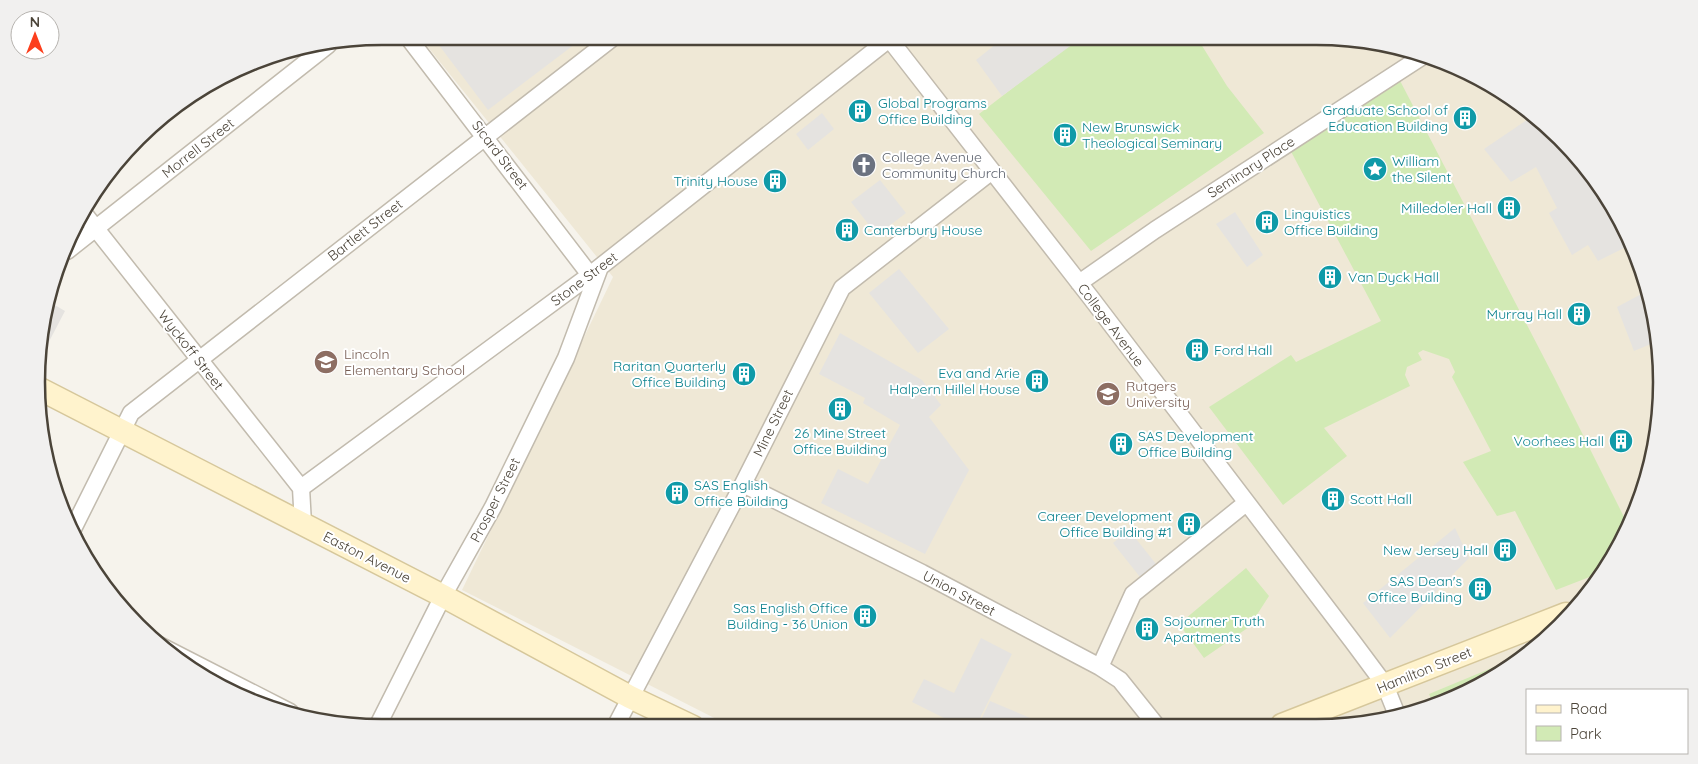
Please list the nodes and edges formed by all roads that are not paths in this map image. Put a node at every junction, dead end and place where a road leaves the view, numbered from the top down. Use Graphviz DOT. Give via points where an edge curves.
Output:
graph roads {
  1 [pos="414,45"];
  2 [pos="603,45"];
  3 [pos="880,45"];
  4 [pos="896,45"];
  5 [pos="321,50"];
  6 [pos="1416,60"];
  7 [pos="486,136"];
  8 [pos="992,171"];
  9 [pos="87,218"];
  10 [pos="96,229"];
  11 [pos="74,245"];
  12 [pos="595,271"];
  13 [pos="1079,283"];
  14 [pos="199,359"];
  15 [pos="45,392"];
  16 [pos="122,430"];
  17 [pos="743,484"];
  18 [pos="301,488"];
  19 [pos="1246,503"];
  20 [pos="76,523"];
  21 [pos="303,524"];
  22 [pos="443,596"];
  23 [pos="1556,618"];
  24 [pos="202,667"];
  25 [pos="1100,667"];
  26 [pos="1385,685"];
  27 [pos="253,693"];
  28 [pos="630,697"];
  29 [pos="1395,710"];
  30 [pos="381,719"];
  31 [pos="619,719"];
  32 [pos="676,719"];
  33 [pos="1151,719"];
  34 [pos="1297,719"];
  1 -- 7 [label="street, Sicard Street"];
  2 -- 7 [label="street, Bartlett Street"];
  3 -- 12 [label="street, Stone Street"];
  4 -- 8 [label="street, College Avenue"];
  5 -- 10 [label="street, Morrell Street"];
  6 -- 13 [label="street, Seminary Place"];
  7 -- 12 [label="street, Sicard Street"];
  7 -- 14 [label="street, Bartlett Street"];
  8 -- 13 [label="street, College Avenue"];
  8 -- 17 [label="street, Mine Street" via="842,288"];
  9 -- 10 [label="street, Wyckoff Street"];
  10 -- 11 [label="street, Morrell Street"];
  10 -- 14 [label="street, Wyckoff Street"];
  12 -- 18 [label="street, Stone Street"];
  12 -- 22 [label="street, Prosper Street" via="566,358 493,507"];
  13 -- 19 [label="street, College Avenue"];
  14 -- 16 [label="street, Bartlett Street" via="131,413"];
  14 -- 18 [label="street, Wyckoff Street"];
  15 -- 16 [label="street, Easton Avenue"];
  16 -- 20 [label="street, Bartlett Street"];
  16 -- 21 [label="street, Easton Avenue"];
  17 -- 25 [label="street, Union Street"];
  17 -- 28 [label="street, Mine Street"];
  18 -- 21 [label="street"];
  19 -- 25 [label="street" via="1133,594"];
  19 -- 26 [label="street, College Avenue"];
  21 -- 22 [label="street, Easton Avenue"];
  22 -- 28 [label="street, Easton Avenue"];
  22 -- 30 [label="street, Prosper Street"];
  23 -- 26 [label="street, Hamilton Street"];
  24 -- 27 [label="street"];
  25 -- 33 [label="street, Union Street" via="1120,680"];
  26 -- 29 [label="street, College Avenue"];
  26 -- 34 [label="street, Hamilton Street"];
  28 -- 31 [label="street, Mine Street"];
  28 -- 32 [label="street, Easton Avenue"];
}
